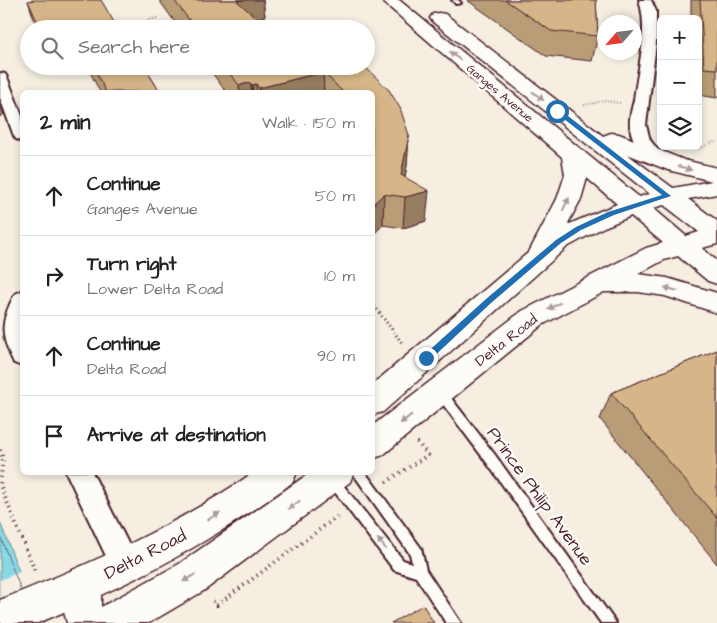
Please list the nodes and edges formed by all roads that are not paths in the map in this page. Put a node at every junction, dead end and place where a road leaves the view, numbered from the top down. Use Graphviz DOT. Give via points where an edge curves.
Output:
graph roads {
  1 [pos="389,0"];
  2 [pos="645,0"];
  3 [pos="424,6"];
  4 [pos="0,77"];
  5 [pos="575,125"];
  6 [pos="20,131"];
  7 [pos="574,154"];
  8 [pos="656,159"];
  9 [pos="717,174"];
  10 [pos="717,188"];
  11 [pos="667,196"];
  12 [pos="633,206"];
  13 [pos="717,234"];
  14 [pos="680,245"];
  15 [pos="535,262"];
  16 [pos="717,275"];
  17 [pos="597,282"];
  18 [pos="717,303"];
  19 [pos="20,304"];
  20 [pos="20,353"];
  21 [pos="440,392"];
  22 [pos="375,400"];
  23 [pos="375,443"];
  24 [pos="81,475"];
  25 [pos="276,475"];
  26 [pos="345,482"];
  27 [pos="126,565"];
  28 [pos="420,572"];
  29 [pos="86,584"];
  30 [pos="0,619"];
  31 [pos="91,623"];
  32 [pos="112,623"];
  33 [pos="454,623"];
  34 [pos="609,623"];
  7 -- 1 [label="main road, Ganges Avenue, one-way"];
  2 -- 8 [label="street" via="649,11 649,44 638,126 642,141"];
  3 -- 5 [label="main road, Ganges Avenue, one-way"];
  4 -- 6 [label="street"];
  5 -- 8 [label="main road"];
  5 -- 11 [label="main road, Ganges Avenue"];
  7 -- 12 [label="main road, Ganges Avenue"];
  15 -- 7 [label="main road, one-way" via="569,199 576,175"];
  8 -- 9 [label="main road, one-way" via="693,171"];
  10 -- 11 [label="main road"];
  11 -- 12 [label="main road"];
  11 -- 13 [label="main road, Ganges Avenue"];
  12 -- 14 [label="main road, Ganges Avenue"];
  12 -- 15 [label="main road" via="579,228 558,241"];
  13 -- 14 [label="main road, Delta Road"];
  14 -- 16 [label="main road, Ganges Avenue"];
  14 -- 17 [label="main road, Delta Road"];
  15 -- 22 [label="main road"];
  18 -- 17 [label="main road, one-way" via="667,287"];
  17 -- 21 [label="main road, Delta Road, one-way" via="532,318"];
  19 -- 20 [label="street" via="11,324"];
  21 -- 23 [label="main road, Delta Road, one-way"];
  21 -- 34 [label="lane, Prince Philip Avenue"];
  24 -- 27 [label="street"];
  27 -- 25 [label="main road, Delta Road, one-way" via="186,534"];
  28 -- 26 [label="lane, one-way" via="399,564"];
  26 -- 28 [label="lane" via="371,492 416,552"];
  26 -- 32 [label="main road, one-way"];
  27 -- 29 [label="main road, Delta Road"];
  28 -- 33 [label="lane"];
  29 -- 30 [label="main road, Delta Road"];
  29 -- 31 [label="main road" via="80,608 85,620"];
}
